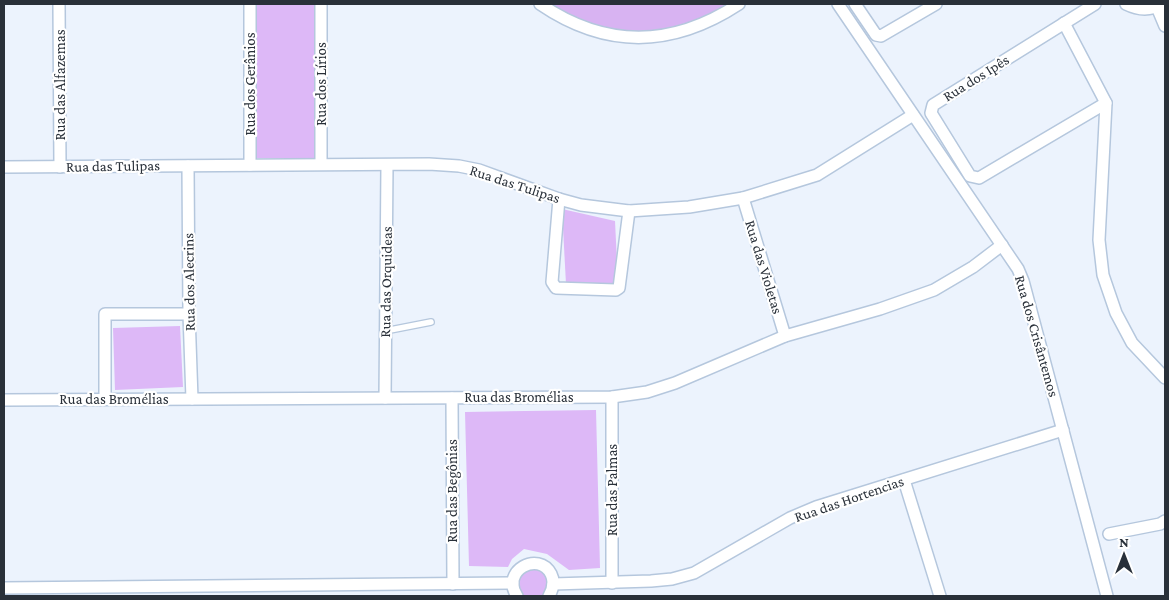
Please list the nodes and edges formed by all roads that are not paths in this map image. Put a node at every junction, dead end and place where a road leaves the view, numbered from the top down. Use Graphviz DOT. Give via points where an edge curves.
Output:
graph roads {
  1 [pos="59,4"];
  2 [pos="250,4"];
  3 [pos="322,4"];
  4 [pos="540,4"];
  5 [pos="739,4"];
  6 [pos="838,4"];
  7 [pos="855,4"];
  8 [pos="936,4"];
  9 [pos="1095,4"];
  10 [pos="1126,4"];
  11 [pos="1160,5"];
  12 [pos="1064,23"];
  13 [pos="1165,26"];
  14 [pos="1106,102"];
  15 [pos="913,115"];
  16 [pos="322,164"];
  17 [pos="250,165"];
  18 [pos="388,165"];
  19 [pos="188,166"];
  20 [pos="60,167"];
  21 [pos="4,168"];
  22 [pos="743,198"];
  23 [pos="559,199"];
  24 [pos="629,211"];
  25 [pos="1002,245"];
  26 [pos="188,314"];
  27 [pos="431,322"];
  28 [pos="385,331"];
  29 [pos="785,336"];
  30 [pos="1165,378"];
  31 [pos="612,397"];
  32 [pos="385,398"];
  33 [pos="452,398"];
  34 [pos="105,399"];
  35 [pos="192,399"];
  36 [pos="4,400"];
  37 [pos="1063,430"];
  38 [pos="904,480"];
  39 [pos="1165,521"];
  40 [pos="1109,534"];
  41 [pos="513,583"];
  42 [pos="612,583"];
  43 [pos="453,584"];
  44 [pos="554,584"];
  45 [pos="4,588"];
  46 [pos="517,596"];
  47 [pos="549,596"];
  48 [pos="940,596"];
  49 [pos="1107,596"];
  1 -- 20 [label="street, Rua das Alfazemas"];
  2 -- 17 [label="street, Rua dos Gerânios"];
  3 -- 16 [label="street, Rua dos Lírios"];
  4 -- 5 [label="street" via="582,27 632,38 660,37 688,30"];
  6 -- 15 [label="street, Rua dos Crisântemos"];
  7 -- 8 [label="street" via="876,35 881,36"];
  9 -- 12 [label="street, Rua dos Ipês"];
  10 -- 11 [label="street" via="1145,9"];
  11 -- 13 [label="street"];
  12 -- 14 [label="street"];
  12 -- 14 [label="street, Rua dos Ipês" via="933,105 932,116 970,176 979,178"];
  14 -- 30 [label="street" via="1099,240 1103,275 1116,313 1132,343"];
  15 -- 22 [label="street, Rua das Tulipas" via="817,175"];
  15 -- 25 [label="street, Rua dos Crisântemos"];
  16 -- 17 [label="street, Rua das Tulipas"];
  16 -- 18 [label="street, Rua das Tulipas"];
  17 -- 19 [label="street, Rua das Tulipas"];
  18 -- 23 [label="street, Rua das Tulipas" via="465,167"];
  18 -- 28 [label="street, Rua das Orquideas"];
  19 -- 20 [label="street, Rua das Tulipas"];
  19 -- 26 [label="street, Rua dos Alecrins"];
  20 -- 21 [label="street, Rua das Tulipas"];
  22 -- 24 [label="street, Rua das Tulipas" via="689,207"];
  22 -- 29 [label="street, Rua das Violetas"];
  23 -- 24 [label="street, Rua das Tulipas"];
  23 -- 24 [label="street" via="552,282 556,288 619,288"];
  25 -- 29 [label="street, Rua das Bromélias" via="934,290"];
  25 -- 37 [label="street, Rua dos Crisântemos" via="1023,281"];
  26 -- 34 [label="street" via="105,314"];
  26 -- 35 [label="street, Rua dos Alecrins"];
  27 -- 28 [label="lane"];
  28 -- 32 [label="street, Rua das Orquideas"];
  29 -- 31 [label="street, Rua das Bromélias" via="675,383 647,392"];
  31 -- 33 [label="street, Rua das Bromélias"];
  31 -- 42 [label="street, Rua das Palmas"];
  32 -- 33 [label="street, Rua das Bromélias"];
  32 -- 35 [label="street, Rua das Bromélias"];
  33 -- 43 [label="street, Rua das Begônias"];
  34 -- 35 [label="street, Rua das Bromélias"];
  34 -- 36 [label="street, Rua das Bromélias"];
  37 -- 38 [label="street, Rua das Hortencias"];
  37 -- 49 [label="street, Rua dos Crisântemos"];
  38 -- 42 [label="street, Rua das Hortencias" via="790,518 694,573 672,579"];
  38 -- 48 [label="street"];
  39 -- 40 [label="street"];
  41 -- 43 [label="street"];
  41 -- 44 [label="street" via="518,570 530,564 543,566 549,571"];
  41 -- 46 [label="street"];
  42 -- 44 [label="street, Rua das Hortencias"];
  43 -- 45 [label="street"];
  44 -- 47 [label="street"];
}
